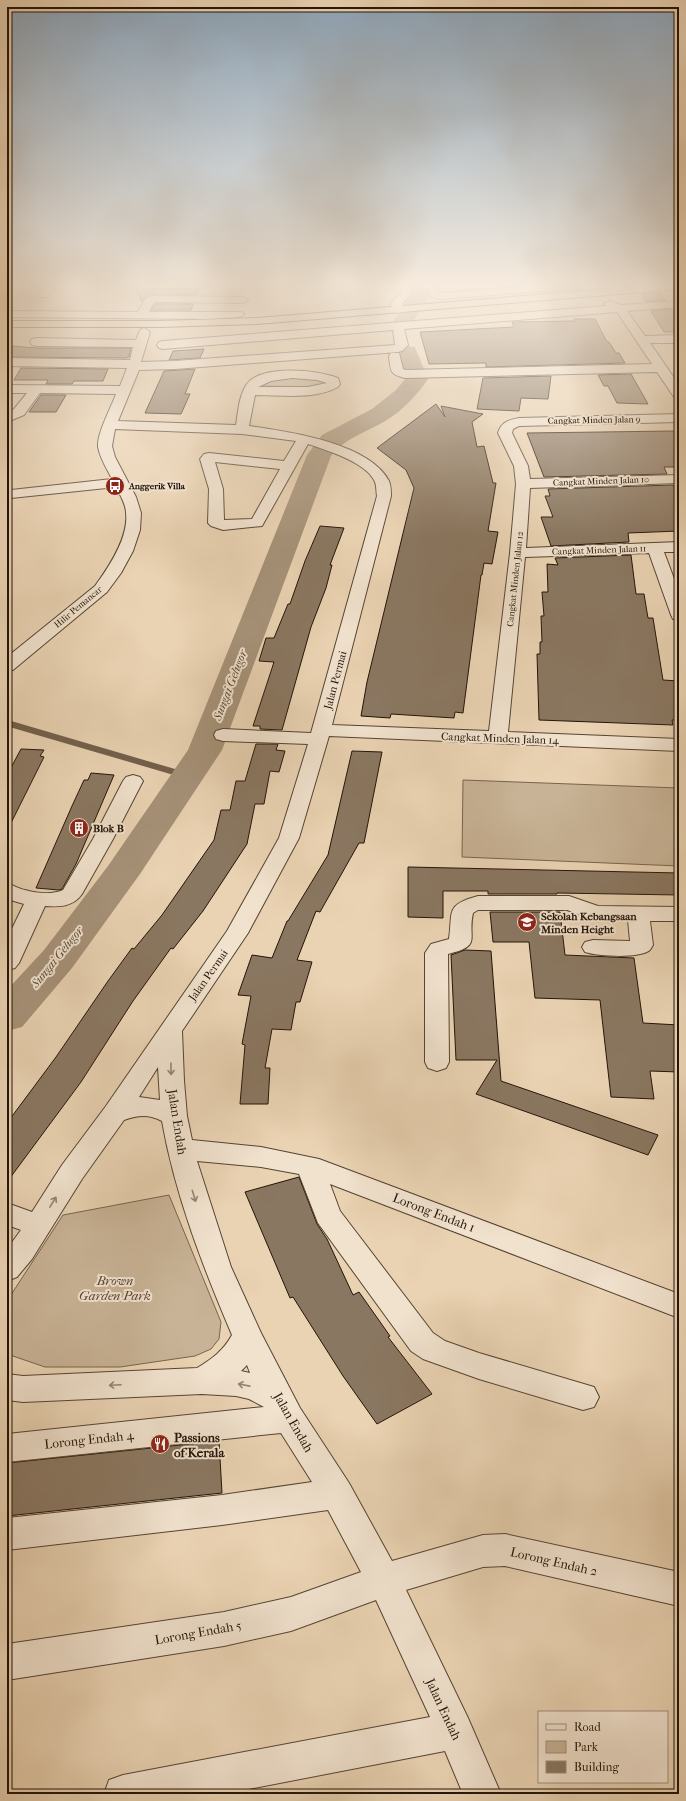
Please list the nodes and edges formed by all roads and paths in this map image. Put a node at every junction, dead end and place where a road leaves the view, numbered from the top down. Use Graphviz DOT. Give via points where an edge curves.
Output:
graph roads {
  1 [pos="133,369"];
  2 [pos="397,369"];
  3 [pos="622,369"];
  4 [pos="661,369"];
  5 [pos="7,389"];
  6 [pos="37,389"];
  7 [pos="125,390"];
  8 [pos="250,391"];
  9 [pos="679,394"];
  10 [pos="7,418"];
  11 [pos="679,418"];
  12 [pos="509,424"];
  13 [pos="110,425"];
  14 [pos="242,430"];
  15 [pos="309,441"];
  16 [pos="288,466"];
  17 [pos="679,479"];
  18 [pos="122,482"];
  19 [pos="523,484"];
  20 [pos="12,494"];
  21 [pos="679,547"];
  22 [pos="655,548"];
  23 [pos="518,553"];
  24 [pos="679,615"];
  25 [pos="7,666"];
  26 [pos="223,735"];
  27 [pos="320,735"];
  28 [pos="498,738"];
  29 [pos="679,745"];
  30 [pos="133,781"];
  31 [pos="7,890"];
  32 [pos="37,898"];
  33 [pos="638,914"];
  34 [pos="679,914"];
  35 [pos="593,947"];
  36 [pos="7,963"];
  37 [pos="170,1030"];
  38 [pos="437,1062"];
  39 [pos="115,1114"];
  40 [pos="174,1116"];
  41 [pos="180,1149"];
  42 [pos="310,1166"];
  43 [pos="7,1214"];
  44 [pos="39,1224"];
  45 [pos="7,1269"];
  46 [pos="679,1306"];
  47 [pos="247,1336"];
  48 [pos="202,1380"];
  49 [pos="7,1387"];
  50 [pos="583,1397"];
  51 [pos="285,1409"];
  52 [pos="7,1448"];
  53 [pos="337,1494"];
  54 [pos="7,1534"];
  55 [pos="384,1580"];
  56 [pos="679,1590"];
  57 [pos="7,1662"];
  58 [pos="455,1731"];
  59 [pos="123,1794"];
  60 [pos="482,1794"];
  1 -- 7 [label="street, Hilir Pemancar"];
  2 -- 3 [label="street" via="405,374 442,374"];
  4 -- 9 [label="street"];
  5 -- 6 [label="street"];
  6 -- 7 [label="street"];
  6 -- 10 [label="street" via="19,412"];
  7 -- 13 [label="street, Hilir Pemancar"];
  8 -- 8 [label="street" via="315,390 328,388 334,384 331,379 313,375 280,376 258,380"];
  8 -- 14 [label="street"];
  11 -- 12 [label="street, Cangkat Minden Jalan 9"];
  12 -- 19 [label="street, Cangkat Minden Jalan 12" via="505,432 521,466"];
  13 -- 14 [label="street, Jalan Permai"];
  13 -- 18 [label="street, Hilir Pemancar" via="105,446"];
  14 -- 15 [label="street, Jalan Permai"];
  15 -- 16 [label="street"];
  15 -- 27 [label="street, Jalan Permai" via="333,447 356,458 377,474 382,483 384,496"];
  16 -- 16 [label="street" via="257,523 216,523 216,489 209,457"];
  17 -- 19 [label="street, Cangkat Minden Jalan 10"];
  18 -- 20 [label="street"];
  18 -- 25 [label="street, Hilir Pemancar" via="134,513 125,552 113,573 100,589"];
  19 -- 23 [label="street, Cangkat Minden Jalan 12"];
  21 -- 22 [label="street, Cangkat Minden Jalan 11"];
  22 -- 23 [label="street, Cangkat Minden Jalan 11"];
  22 -- 24 [label="street"];
  23 -- 28 [label="street, Cangkat Minden Jalan 12"];
  26 -- 27 [label="street, Cangkat Minden Jalan 14"];
  27 -- 28 [label="street, Cangkat Minden Jalan 14"];
  27 -- 37 [label="street, Jalan Permai" via="289,838 237,933"];
  28 -- 29 [label="street, Cangkat Minden Jalan 14"];
  30 -- 32 [label="street" via="104,839 71,894 60,900"];
  31 -- 32 [label="street" via="18,896"];
  32 -- 36 [label="street"];
  33 -- 34 [label="street"];
  33 -- 35 [label="street" via="642,945 634,948"];
  33 -- 38 [label="street" via="596,913 569,903 478,903 464,908 461,912 460,942 439,949 436,953"];
  37 -- 39 [label="street, Jalan Permai"];
  37 -- 40 [label="street, Jalan Endah, one-way"];
  39 -- 40 [label="street" via="136,1106 150,1105 162,1108"];
  44 -- 39 [label="street, Jalan Permai, one-way" via="72,1172"];
  40 -- 41 [label="street, Jalan Endah"];
  41 -- 42 [label="street, Lorong Endah 1" via="261,1157"];
  41 -- 47 [label="street, Jalan Endah, one-way" via="217,1267"];
  42 -- 46 [label="street, Lorong Endah 1"];
  42 -- 50 [label="street" via="328,1215 422,1342 434,1350 479,1366"];
  43 -- 44 [label="street"];
  44 -- 45 [label="street, Jalan Permai"];
  47 -- 48 [label="street" via="236,1356 226,1366"];
  47 -- 51 [label="street, Jalan Endah"];
  48 -- 49 [label="street, one-way" via="23,1389"];
  51 -- 48 [label="street, one-way" via="256,1387"];
  51 -- 52 [label="street, Lorong Endah 4"];
  51 -- 53 [label="street, Jalan Endah"];
  53 -- 54 [label="street" via="222,1510"];
  53 -- 55 [label="street, Jalan Endah"];
  55 -- 56 [label="street, Lorong Endah 2" via="483,1551 505,1550"];
  55 -- 57 [label="street, Lorong Endah 5" via="290,1614 224,1629"];
  55 -- 58 [label="street, Jalan Endah"];
  58 -- 59 [label="street"];
  58 -- 60 [label="street, Jalan Endah"];
}
